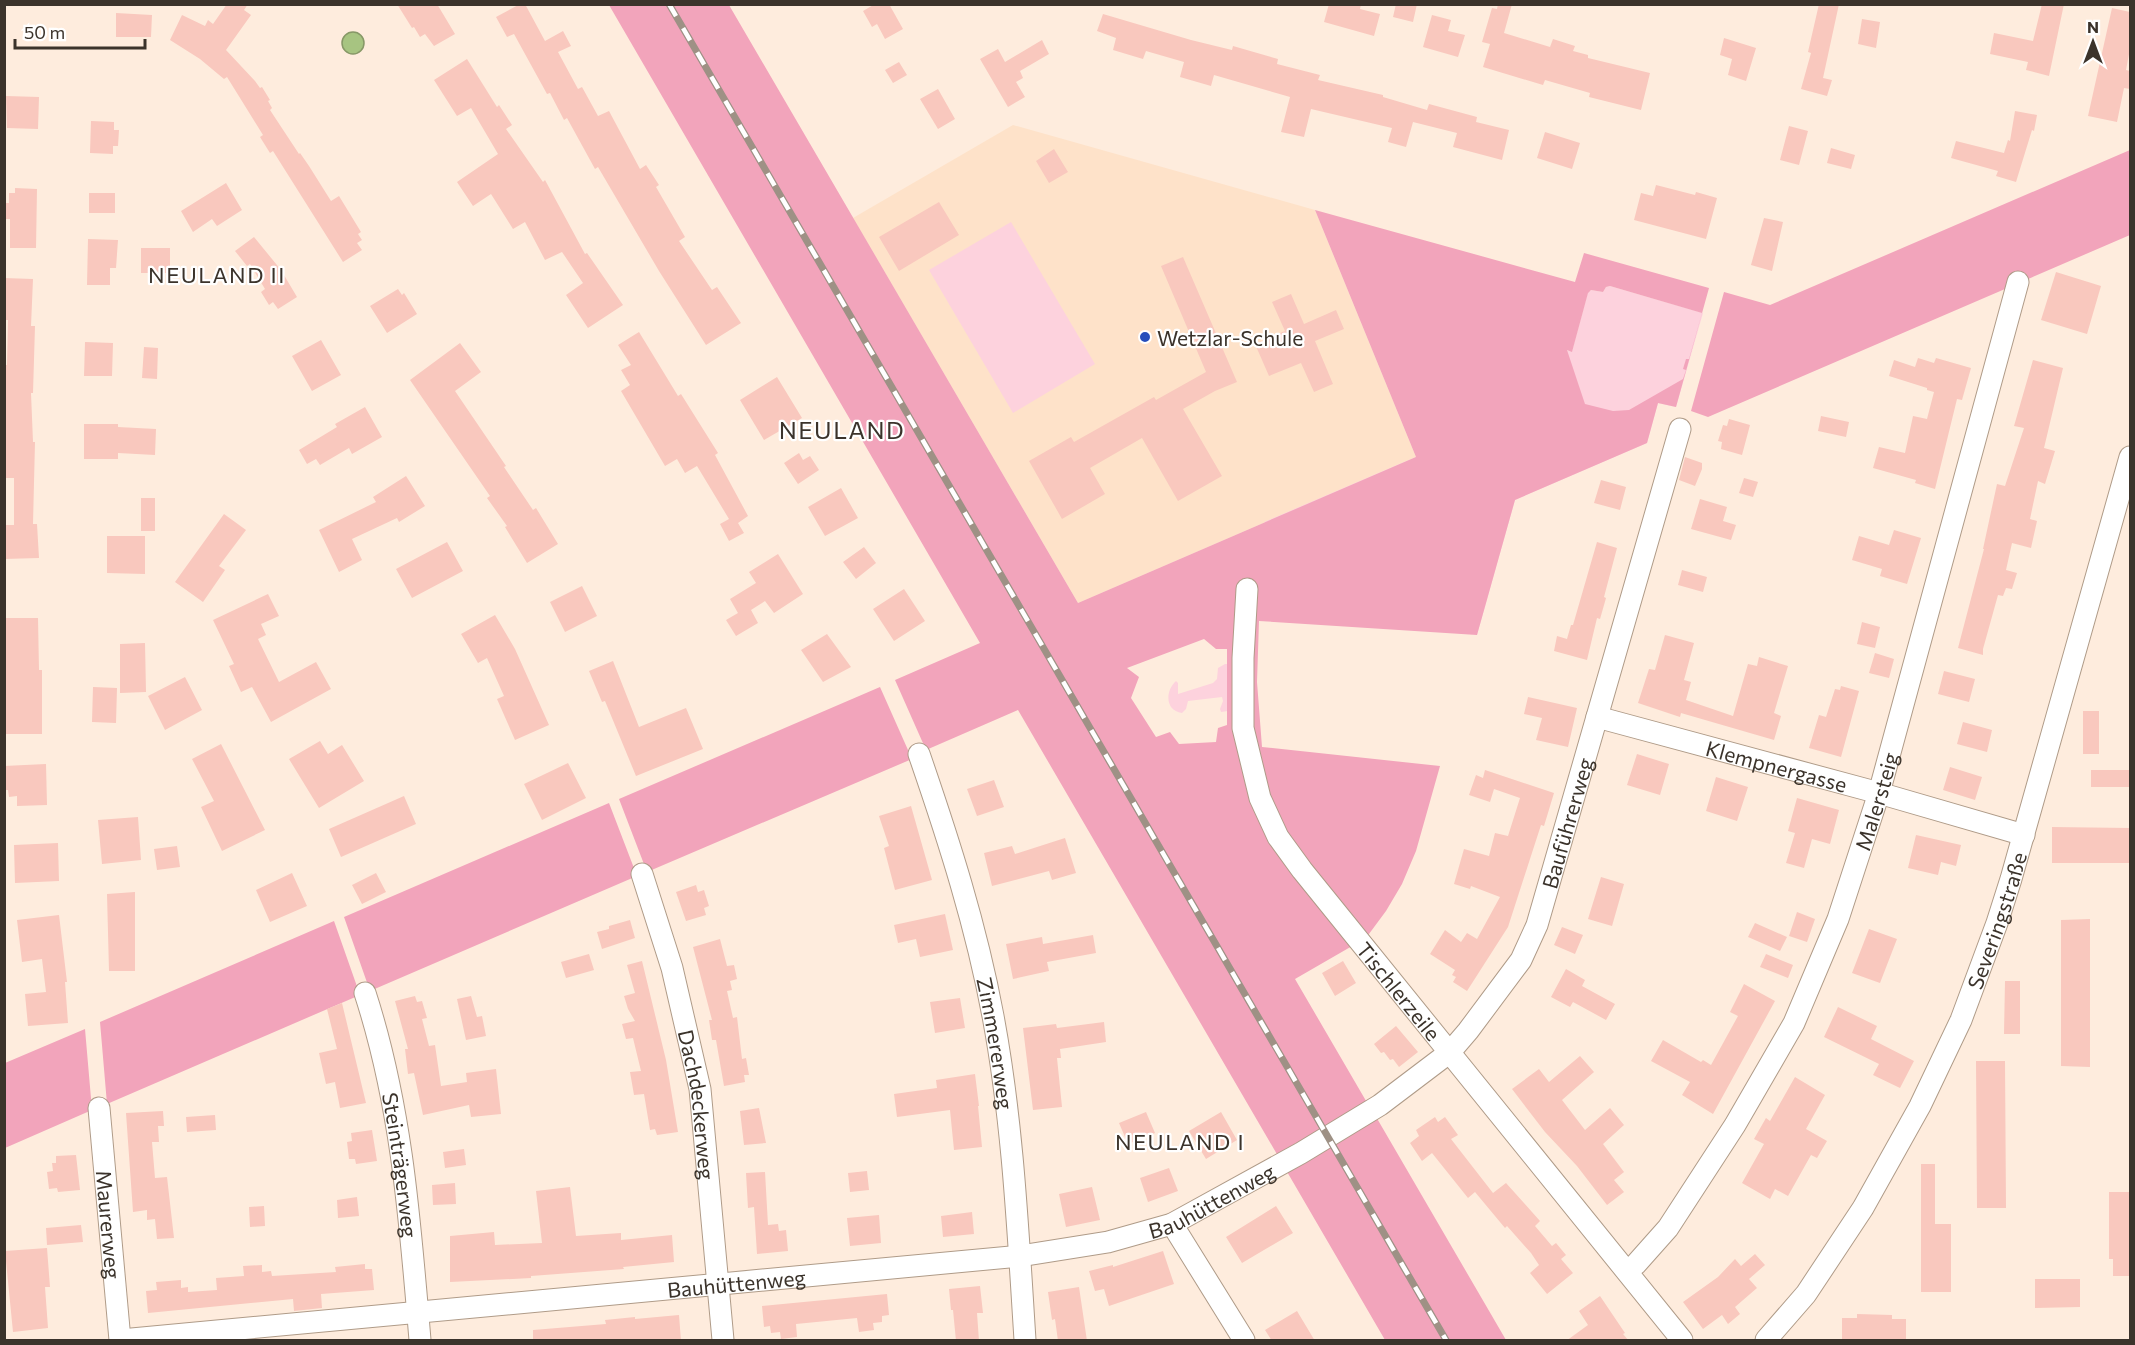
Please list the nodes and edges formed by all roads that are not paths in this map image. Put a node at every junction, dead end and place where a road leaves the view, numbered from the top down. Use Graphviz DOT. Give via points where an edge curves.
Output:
graph roads {
  1 [pos="2018,282"];
  2 [pos="1680,429"];
  3 [pos="2130,457"];
  4 [pos="1247,589"];
  5 [pos="1598,717"];
  6 [pos="919,754"];
  7 [pos="1879,793"];
  8 [pos="2024,835"];
  9 [pos="642,874"];
  10 [pos="365,993"];
  11 [pos="1450,1052"];
  12 [pos="99,1108"];
  13 [pos="1328,1137"];
  14 [pos="1172,1224"];
  15 [pos="1020,1256"];
  16 [pos="1627,1271"];
  17 [pos="720,1284"];
  18 [pos="417,1313"];
  19 [pos="120,1341"];
  20 [pos="420,1341"];
  21 [pos="723,1341"];
  22 [pos="1025,1341"];
  23 [pos="1244,1341"];
  24 [pos="1682,1341"];
  25 [pos="1766,1341"];
  1 -- 7 [label="street, Malersteig"];
  2 -- 5 [label="street, Bauführerweg"];
  3 -- 8 [label="street, Severingstraße"];
  4 -- 11 [label="street, Tischlerzeile" via="1243,728 1260,798 1278,837 1302,870"];
  5 -- 7 [label="street, Klempnergasse"];
  5 -- 11 [label="street, Bauführerweg" via="1537,925 1521,960"];
  6 -- 15 [label="street, Zimmererweg" via="958,867 993,1016 1006,1101"];
  7 -- 8 [label="street, Klempnergasse"];
  7 -- 16 [label="street, Malersteig" via="1838,919 1794,1023 1735,1125 1668,1228"];
  8 -- 25 [label="street, Severingstraße" via="1997,923 1960,1020 1920,1106 1863,1208 1806,1294"];
  9 -- 17 [label="street, Dachdeckerweg" via="672,968 700,1089"];
  10 -- 18 [label="street, Steinträgerweg" via="401,1148"];
  11 -- 13 [label="street, Bauführerweg" via="1380,1105"];
  11 -- 16 [label="street, Tischlerzeile"];
  12 -- 19 [label="street, Maurerweg"];
  13 -- 14 [label="street, Bauhüttenweg"];
  14 -- 15 [label="street, Bauhüttenweg" via="1108,1242"];
  14 -- 23 [label="street"];
  15 -- 17 [label="street, Bauhüttenweg"];
  15 -- 22 [label="street, Zimmererweg"];
  16 -- 24 [label="street, Tischlerzeile"];
  17 -- 18 [label="street, Bauhüttenweg"];
  17 -- 21 [label="street, Dachdeckerweg"];
  18 -- 19 [label="street, Bauhüttenweg"];
  18 -- 20 [label="street, Steinträgerweg"];
}
